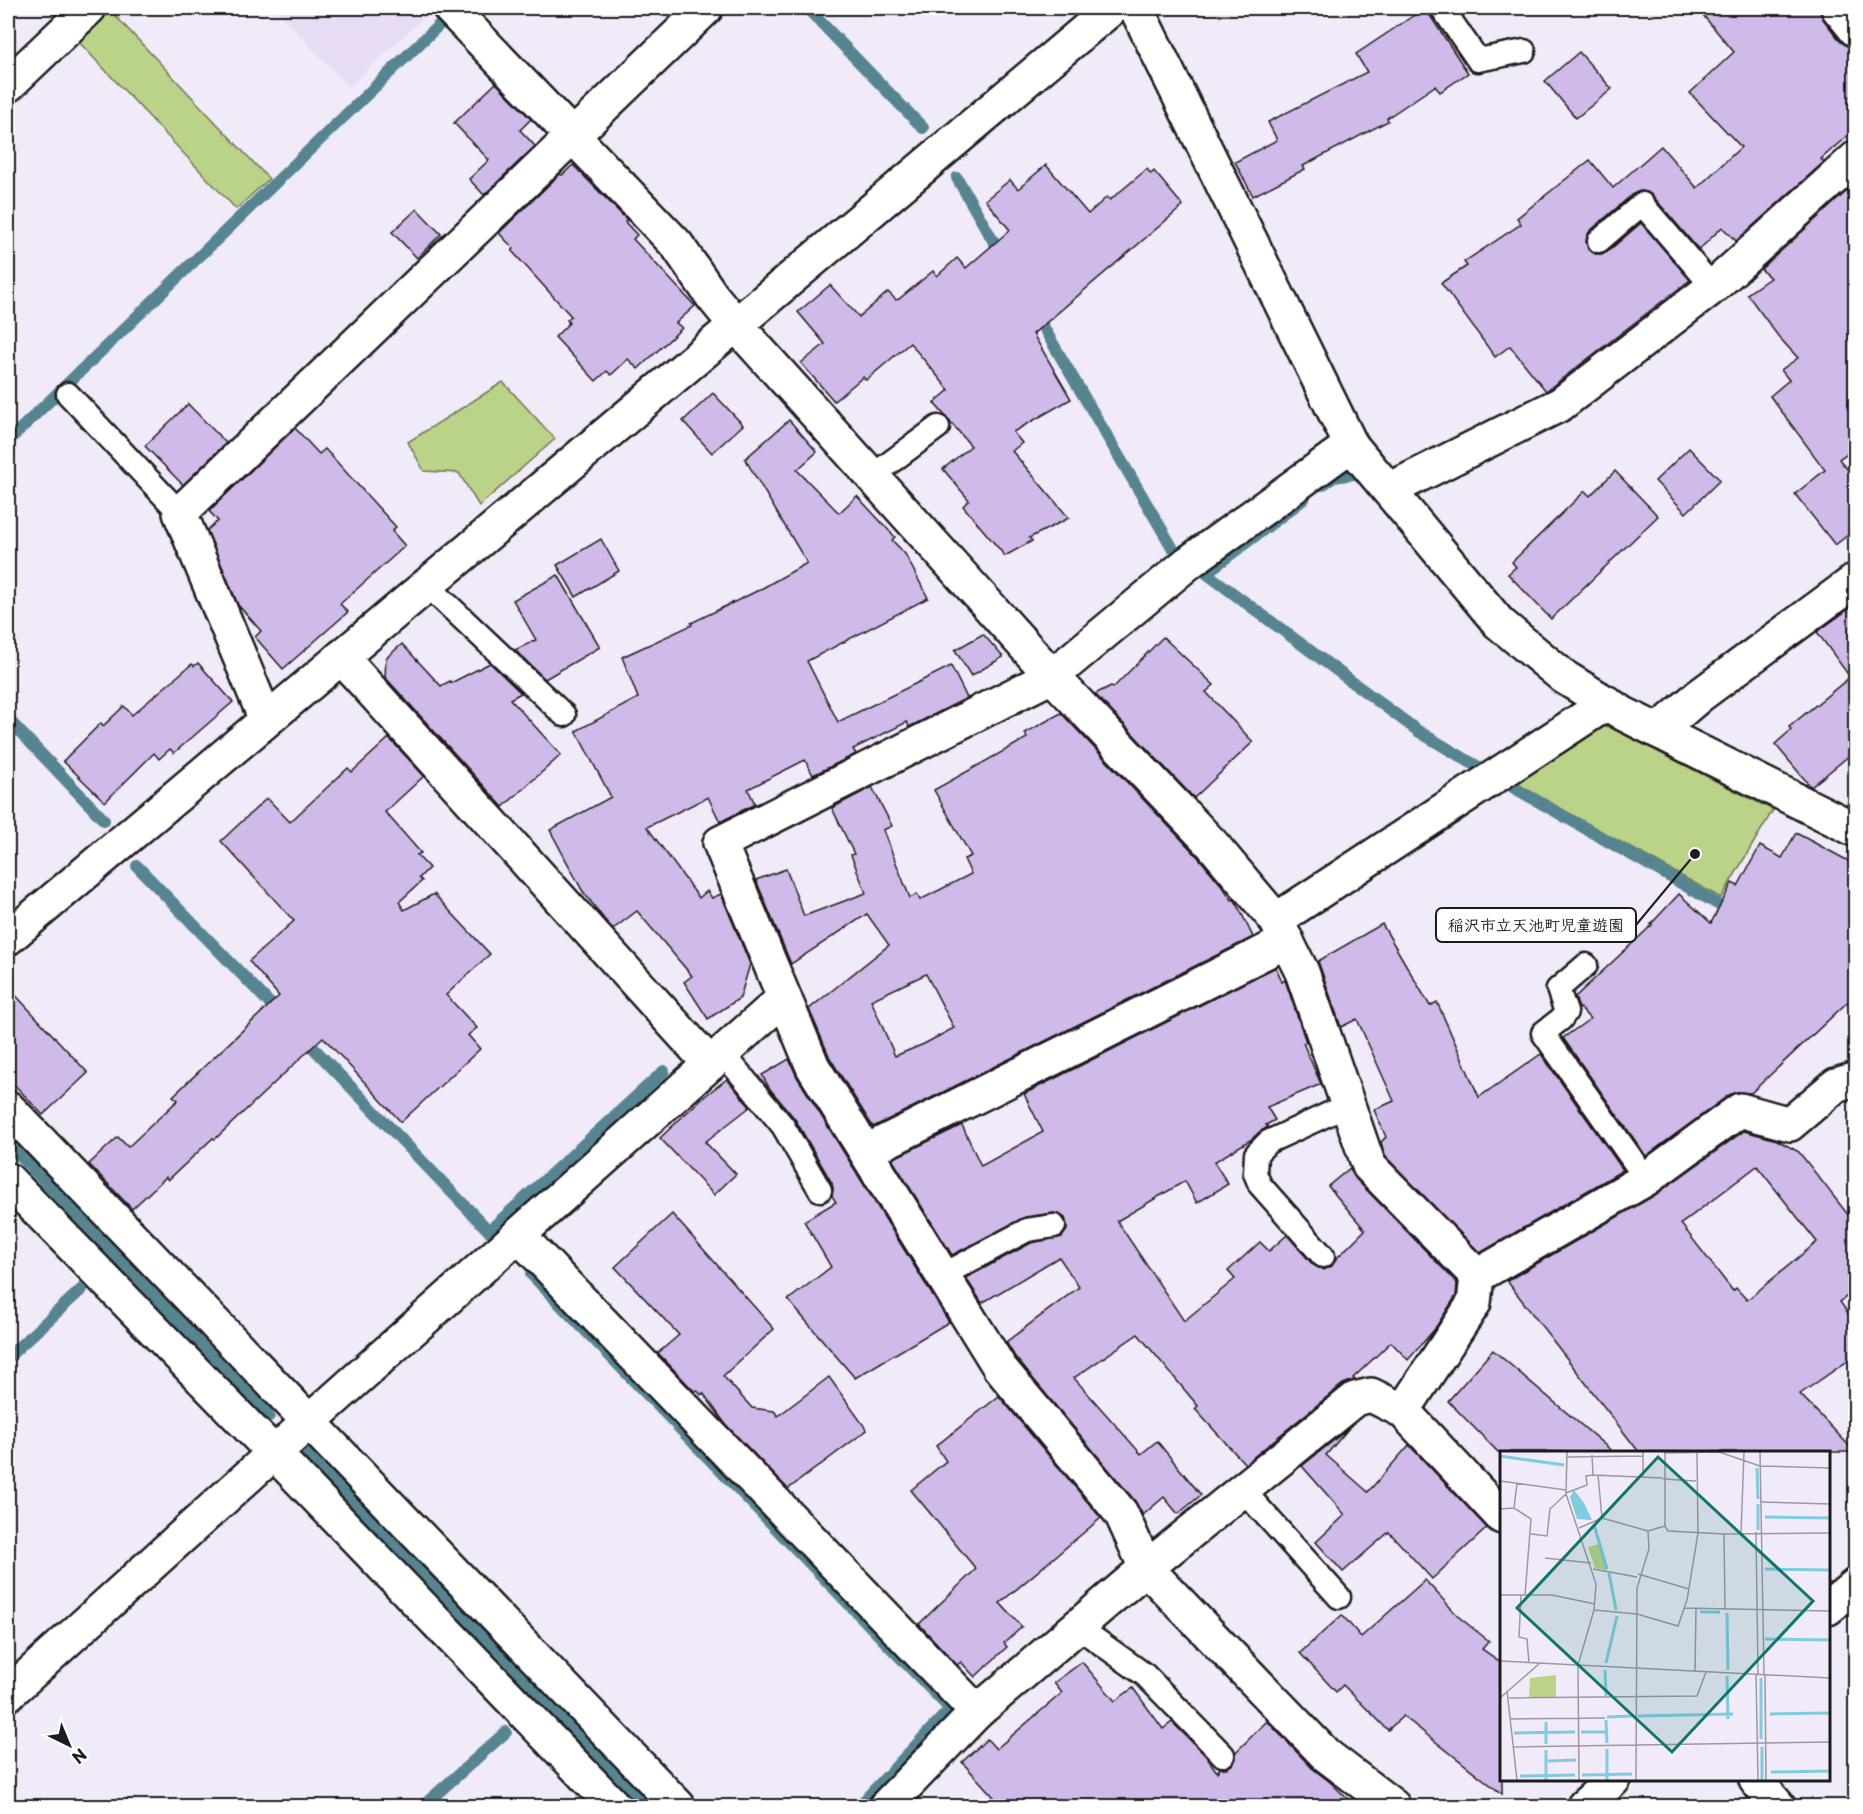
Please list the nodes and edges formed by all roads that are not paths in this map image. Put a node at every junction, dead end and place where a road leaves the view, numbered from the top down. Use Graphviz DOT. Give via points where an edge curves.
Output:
graph roads {
  1 [pos="89,8"];
  2 [pos="450,8"];
  3 [pos="706,8"];
  4 [pos="1112,8"];
  5 [pos="1136,8"];
  6 [pos="1442,8"];
  7 [pos="1838,8"];
  8 [pos="1856,30"];
  9 [pos="1524,51"];
  10 [pos="8,85"];
  11 [pos="572,136"];
  12 [pos="1856,158"];
  13 [pos="1599,241"];
  14 [pos="1713,287"];
  15 [pos="735,324"];
  16 [pos="68,394"];
  17 [pos="938,427"];
  18 [pos="1351,445"];
  19 [pos="872,476"];
  20 [pos="1389,490"];
  21 [pos="180,513"];
  22 [pos="1856,580"];
  23 [pos="426,584"];
  24 [pos="341,657"];
  25 [pos="1052,676"];
  26 [pos="1607,704"];
  27 [pos="564,715"];
  28 [pos="266,720"];
  29 [pos="1658,731"];
  30 [pos="1854,828"];
  31 [pos="1281,930"];
  32 [pos="8,938"];
  33 [pos="1586,965"];
  34 [pos="784,998"];
  35 [pos="716,1058"];
  36 [pos="1855,1079"];
  37 [pos="1348,1105"];
  38 [pos="8,1108"];
  39 [pos="867,1151"];
  40 [pos="1646,1179"];
  41 [pos="8,1180"];
  42 [pos="820,1190"];
  43 [pos="1054,1226"];
  44 [pos="518,1235"];
  45 [pos="1323,1256"];
  46 [pos="943,1275"];
  47 [pos="1477,1276"];
  48 [pos="1403,1411"];
  49 [pos="308,1422"];
  50 [pos="274,1453"];
  51 [pos="1243,1490"];
  52 [pos="1500,1515"];
  53 [pos="1146,1568"];
  54 [pos="1339,1597"];
  55 [pos="1078,1626"];
  56 [pos="8,1694"];
  57 [pos="977,1712"];
  58 [pos="1223,1755"];
  59 [pos="1611,1781"];
  60 [pos="1758,1781"];
  61 [pos="614,1806"];
  62 [pos="678,1806"];
  63 [pos="886,1806"];
  64 [pos="1393,1806"];
  65 [pos="1584,1806"];
  66 [pos="1778,1806"];
  1 -- 10 [label="street"];
  2 -- 11 [label="street"];
  3 -- 11 [label="street"];
  4 -- 15 [label="street"];
  5 -- 18 [label="street"];
  6 -- 9 [label="lane" via="1478,60"];
  7 -- 8 [label="street"];
  11 -- 15 [label="street" via="677,245"];
  11 -- 21 [label="street"];
  12 -- 14 [label="street"];
  13 -- 14 [label="lane" via="1642,204"];
  14 -- 20 [label="street" via="1561,404"];
  15 -- 19 [label="street"];
  15 -- 23 [label="street"];
  16 -- 21 [label="lane"];
  17 -- 19 [label="lane"];
  18 -- 20 [label="street"];
  18 -- 25 [label="street" via="1188,563"];
  19 -- 25 [label="street"];
  20 -- 26 [label="street" via="1499,623 1564,677"];
  21 -- 28 [label="street"];
  22 -- 29 [label="street"];
  23 -- 24 [label="street"];
  23 -- 27 [label="lane"];
  24 -- 28 [label="street"];
  24 -- 35 [label="street"];
  25 -- 31 [label="street" via="1212,844"];
  25 -- 34 [label="street" via="720,843"];
  26 -- 29 [label="street"];
  26 -- 31 [label="street"];
  28 -- 32 [label="street"];
  29 -- 30 [label="street"];
  31 -- 37 [label="street" via="1302,972"];
  31 -- 39 [label="street"];
  33 -- 40 [label="lane" via="1558,989 1566,1012 1543,1033"];
  34 -- 35 [label="street"];
  34 -- 39 [label="street" via="813,1067"];
  35 -- 42 [label="lane" via="783,1126"];
  35 -- 44 [label="street"];
  36 -- 40 [label="street" via="1836,1085 1790,1124 1740,1110"];
  37 -- 45 [label="lane" via="1268,1143 1256,1155 1255,1173 1260,1185"];
  37 -- 47 [label="street" via="1369,1166"];
  38 -- 49 [label="street"];
  39 -- 46 [label="street"];
  40 -- 47 [label="street"];
  41 -- 50 [label="street"];
  43 -- 46 [label="lane" via="1027,1230"];
  44 -- 49 [label="street"];
  44 -- 57 [label="street"];
  46 -- 53 [label="street" via="1000,1368 1121,1513"];
  47 -- 48 [label="street" via="1474,1303"];
  48 -- 51 [label="street" via="1371,1395 1354,1399"];
  48 -- 52 [label="street"];
  49 -- 50 [label="street"];
  49 -- 62 [label="street"];
  50 -- 56 [label="street"];
  50 -- 61 [label="street"];
  51 -- 53 [label="street"];
  51 -- 54 [label="lane"];
  53 -- 55 [label="street"];
  53 -- 64 [label="street" via="1326,1755"];
  55 -- 57 [label="street"];
  55 -- 58 [label="lane" via="1145,1675"];
  57 -- 63 [label="street"];
  59 -- 65 [label="street"];
  60 -- 66 [label="street"];
}
